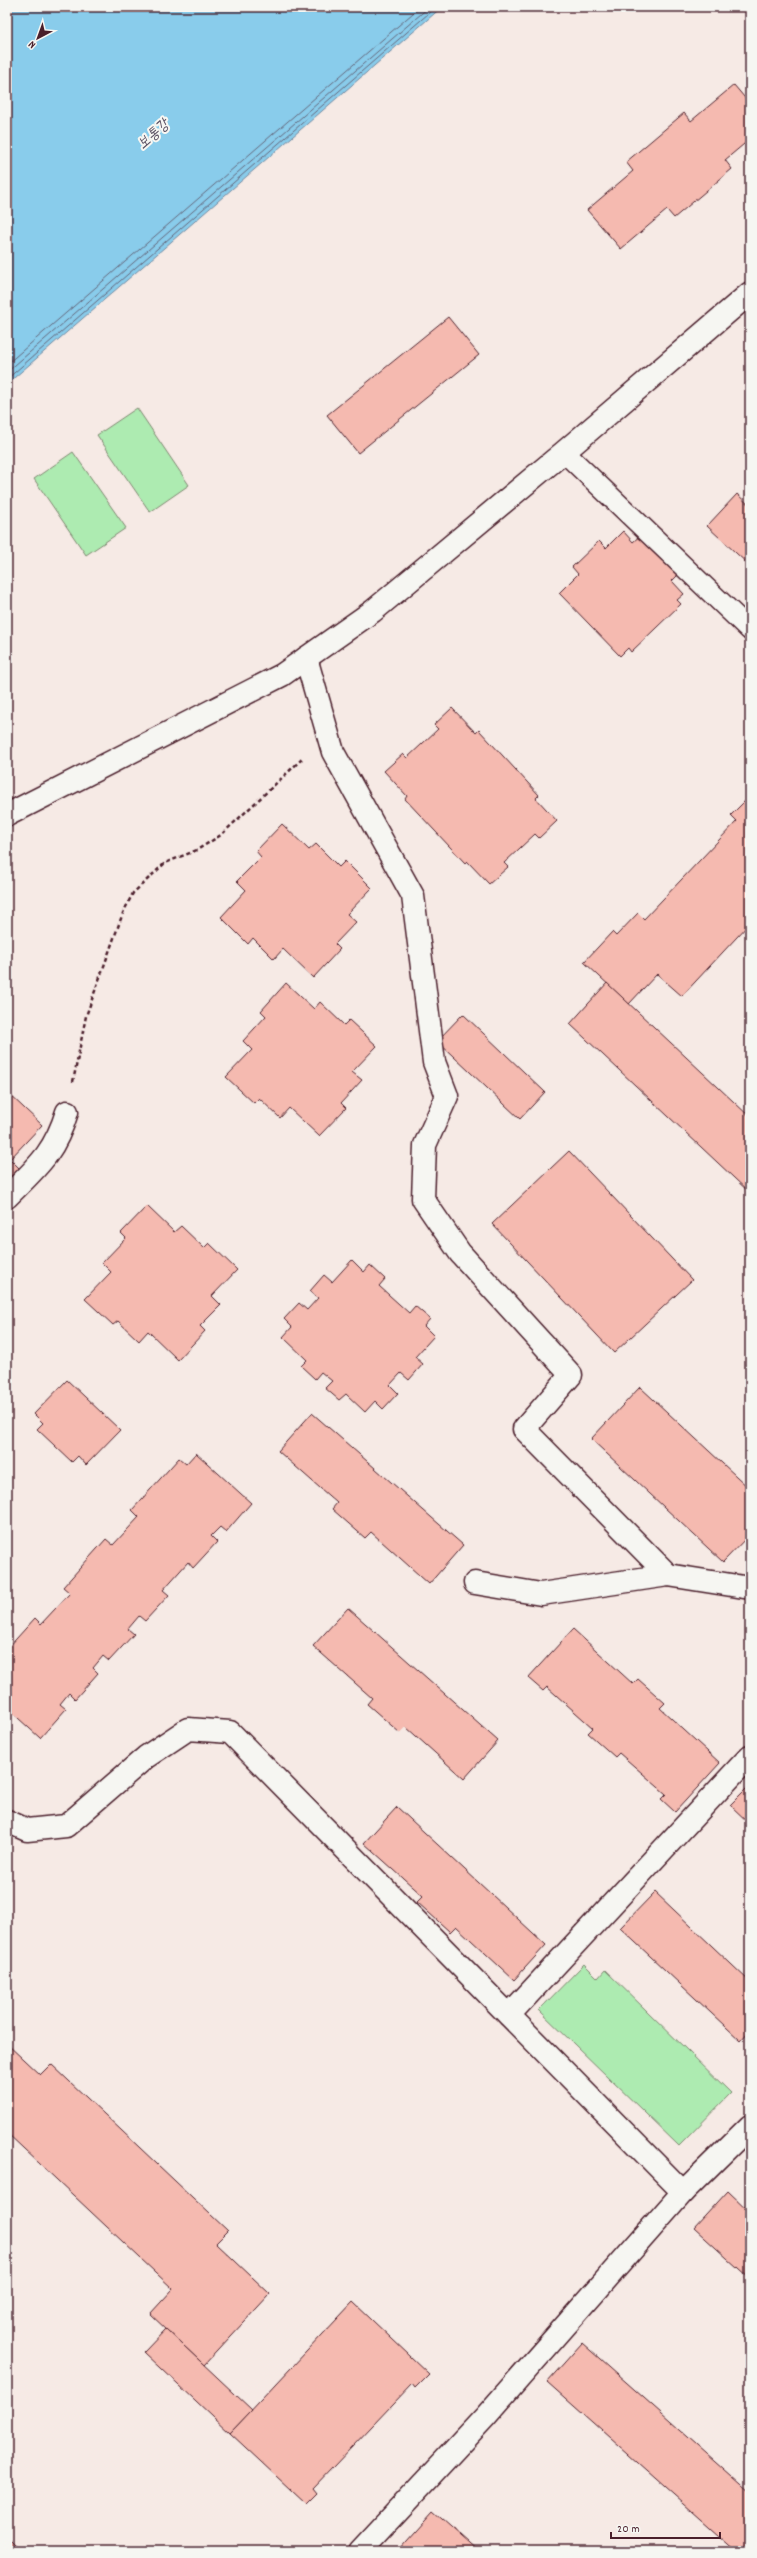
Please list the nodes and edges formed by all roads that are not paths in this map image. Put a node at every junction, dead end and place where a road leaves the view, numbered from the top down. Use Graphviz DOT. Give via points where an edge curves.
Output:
graph roads {
  1 [pos="750,293"];
  2 [pos="564,452"];
  3 [pos="750,630"];
  4 [pos="306,658"];
  5 [pos="7,815"];
  6 [pos="67,1112"];
  7 [pos="7,1197"];
  8 [pos="668,1575"];
  9 [pos="475,1583"];
  10 [pos="750,1588"];
  11 [pos="750,1756"];
  12 [pos="7,1821"];
  13 [pos="509,2015"];
  14 [pos="750,2126"];
  15 [pos="683,2192"];
  16 [pos="360,2551"];
  1 -- 2 [label="street"];
  2 -- 3 [label="lane"];
  2 -- 4 [label="street" via="373,611"];
  4 -- 5 [label="street" via="282,675"];
  4 -- 8 [label="street" via="333,752 413,896 434,1062 447,1096 425,1145 422,1199 460,1253 571,1375 524,1429"];
  6 -- 7 [label="street" via="59,1138 43,1161"];
  8 -- 9 [label="street" via="541,1594"];
  8 -- 10 [label="street"];
  11 -- 13 [label="street"];
  12 -- 13 [label="street" via="28,1830 66,1826 146,1757 188,1729 230,1732"];
  13 -- 15 [label="street"];
  14 -- 15 [label="street"];
  15 -- 16 [label="street" via="485,2417"];
}
